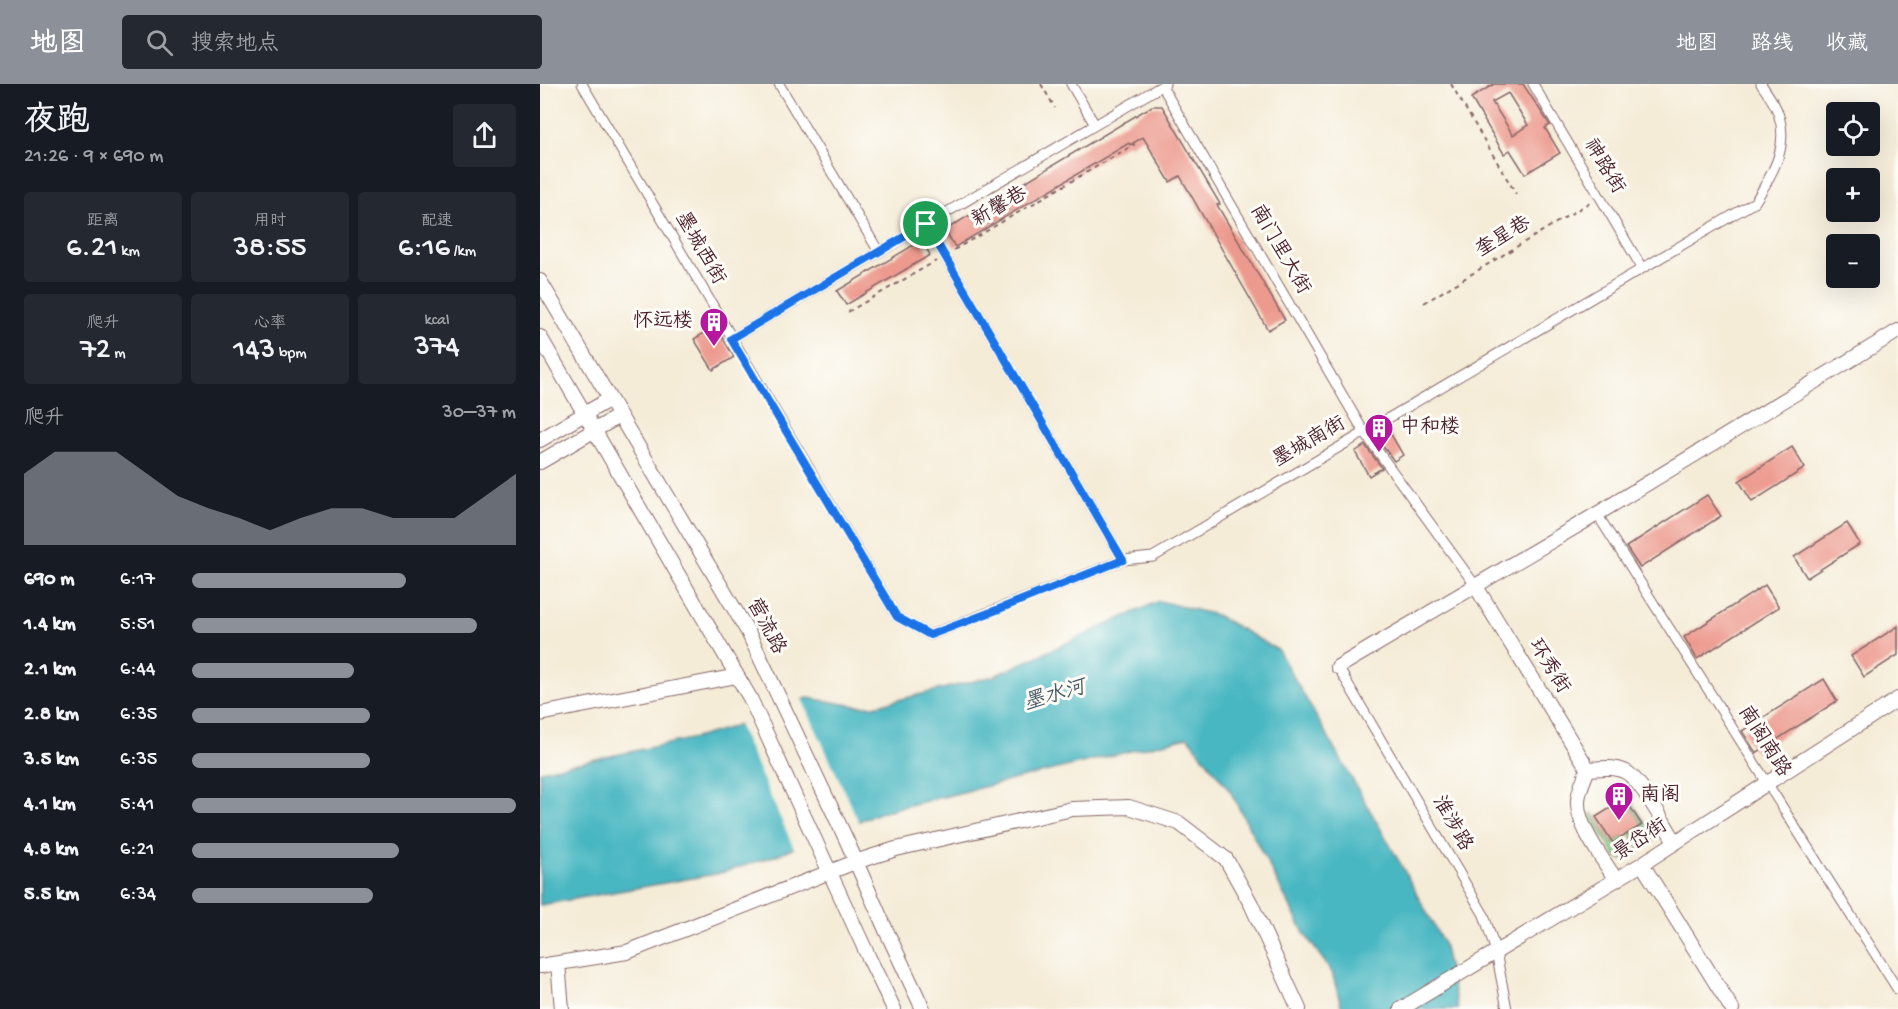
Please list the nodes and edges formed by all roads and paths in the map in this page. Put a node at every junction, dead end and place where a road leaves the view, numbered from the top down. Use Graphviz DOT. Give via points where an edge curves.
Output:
graph roads {
  1 [pos="582,84"];
  2 [pos="779,84"];
  3 [pos="1041,84"];
  4 [pos="1071,84"];
  5 [pos="1451,84"];
  6 [pos="1533,84"];
  7 [pos="1761,84"];
  8 [pos="1164,85"];
  9 [pos="1055,108"];
  10 [pos="1095,125"];
  11 [pos="1135,144"];
  12 [pos="1516,194"];
  13 [pos="1599,196"];
  14 [pos="926,224"];
  15 [pos="879,252"];
  16 [pos="945,256"];
  17 [pos="1642,268"];
  18 [pos="540,281"];
  19 [pos="1424,303"];
  20 [pos="848,312"];
  21 [pos="1898,331"];
  22 [pos="540,337"];
  23 [pos="731,339"];
  24 [pos="610,399"];
  25 [pos="585,414"];
  26 [pos="620,416"];
  27 [pos="594,430"];
  28 [pos="1364,432"];
  29 [pos="540,440"];
  30 [pos="540,462"];
  31 [pos="1597,514"];
  32 [pos="1123,560"];
  33 [pos="1475,585"];
  34 [pos="897,617"];
  35 [pos="1338,667"];
  36 [pos="737,676"];
  37 [pos="1898,699"];
  38 [pos="540,714"];
  39 [pos="1588,769"];
  40 [pos="1767,782"];
  41 [pos="1675,842"];
  42 [pos="855,862"];
  43 [pos="1642,864"];
  44 [pos="830,873"];
  45 [pos="1616,880"];
  46 [pos="1496,952"];
  47 [pos="558,963"];
  48 [pos="540,966"];
  49 [pos="1898,990"];
  50 [pos="562,1009"];
  51 [pos="894,1009"];
  52 [pos="923,1009"];
  53 [pos="1299,1009"];
  54 [pos="1401,1009"];
  55 [pos="1507,1009"];
  56 [pos="1732,1009"];
  1 -- 23 [label="street, 墨城西街"];
  2 -- 15 [label="street"];
  3 -- 9 [label="path"];
  4 -- 10 [label="street"];
  5 -- 12 [label="path"];
  6 -- 13 [label="street, 神路街"];
  7 -- 17 [label="street, 墨城南街" via="1778,112 1784,138 1774,171 1755,202"];
  8 -- 10 [label="street"];
  8 -- 28 [label="street, 南门里大街"];
  10 -- 14 [label="street"];
  11 -- 16 [label="path, 新馨巷"];
  13 -- 17 [label="street, 神路街"];
  13 -- 19 [label="path, 奎星巷"];
  14 -- 15 [label="street"];
  14 -- 16 [label="street"];
  15 -- 23 [label="street"];
  16 -- 20 [label="path, 新馨巷"];
  16 -- 32 [label="street"];
  17 -- 28 [label="street, 墨城南街"];
  18 -- 24 [label="street, 营流路"];
  21 -- 31 [label="street"];
  22 -- 25 [label="street"];
  23 -- 34 [label="street, 墨城西街"];
  24 -- 25 [label="street"];
  24 -- 26 [label="street, 营流路"];
  25 -- 27 [label="street"];
  25 -- 29 [label="street"];
  26 -- 27 [label="street"];
  26 -- 42 [label="street, 营流路" via="748,632"];
  27 -- 30 [label="street"];
  27 -- 36 [label="street"];
  28 -- 32 [label="street, 墨城南街" via="1153,557"];
  28 -- 33 [label="street, 南门里大街"];
  31 -- 33 [label="street"];
  31 -- 40 [label="street, 南阁南路"];
  32 -- 34 [label="street, 墨城南街" via="930,635"];
  33 -- 35 [label="street"];
  33 -- 39 [label="street, 环秀街"];
  35 -- 46 [label="street, 淮涉路" via="1484,915"];
  36 -- 38 [label="street"];
  36 -- 44 [label="street"];
  37 -- 40 [label="street, 景岱街"];
  39 -- 41 [label="street" via="1626,773 1640,786"];
  39 -- 45 [label="street" via="1578,802 1582,822"];
  40 -- 41 [label="street, 景岱街"];
  40 -- 49 [label="street, 南阁南路"];
  41 -- 43 [label="street, 景岱街"];
  42 -- 44 [label="street"];
  42 -- 52 [label="street, 营流路"];
  42 -- 53 [label="street" via="1072,809 1129,807 1179,822 1226,859"];
  43 -- 45 [label="street, 景岱街"];
  43 -- 56 [label="street"];
  44 -- 47 [label="street" via="627,952"];
  44 -- 51 [label="street"];
  45 -- 46 [label="street, 景岱街"];
  46 -- 54 [label="street, 景岱街"];
  46 -- 55 [label="street, 淮涉路"];
  47 -- 48 [label="street"];
  47 -- 50 [label="street"];
}
